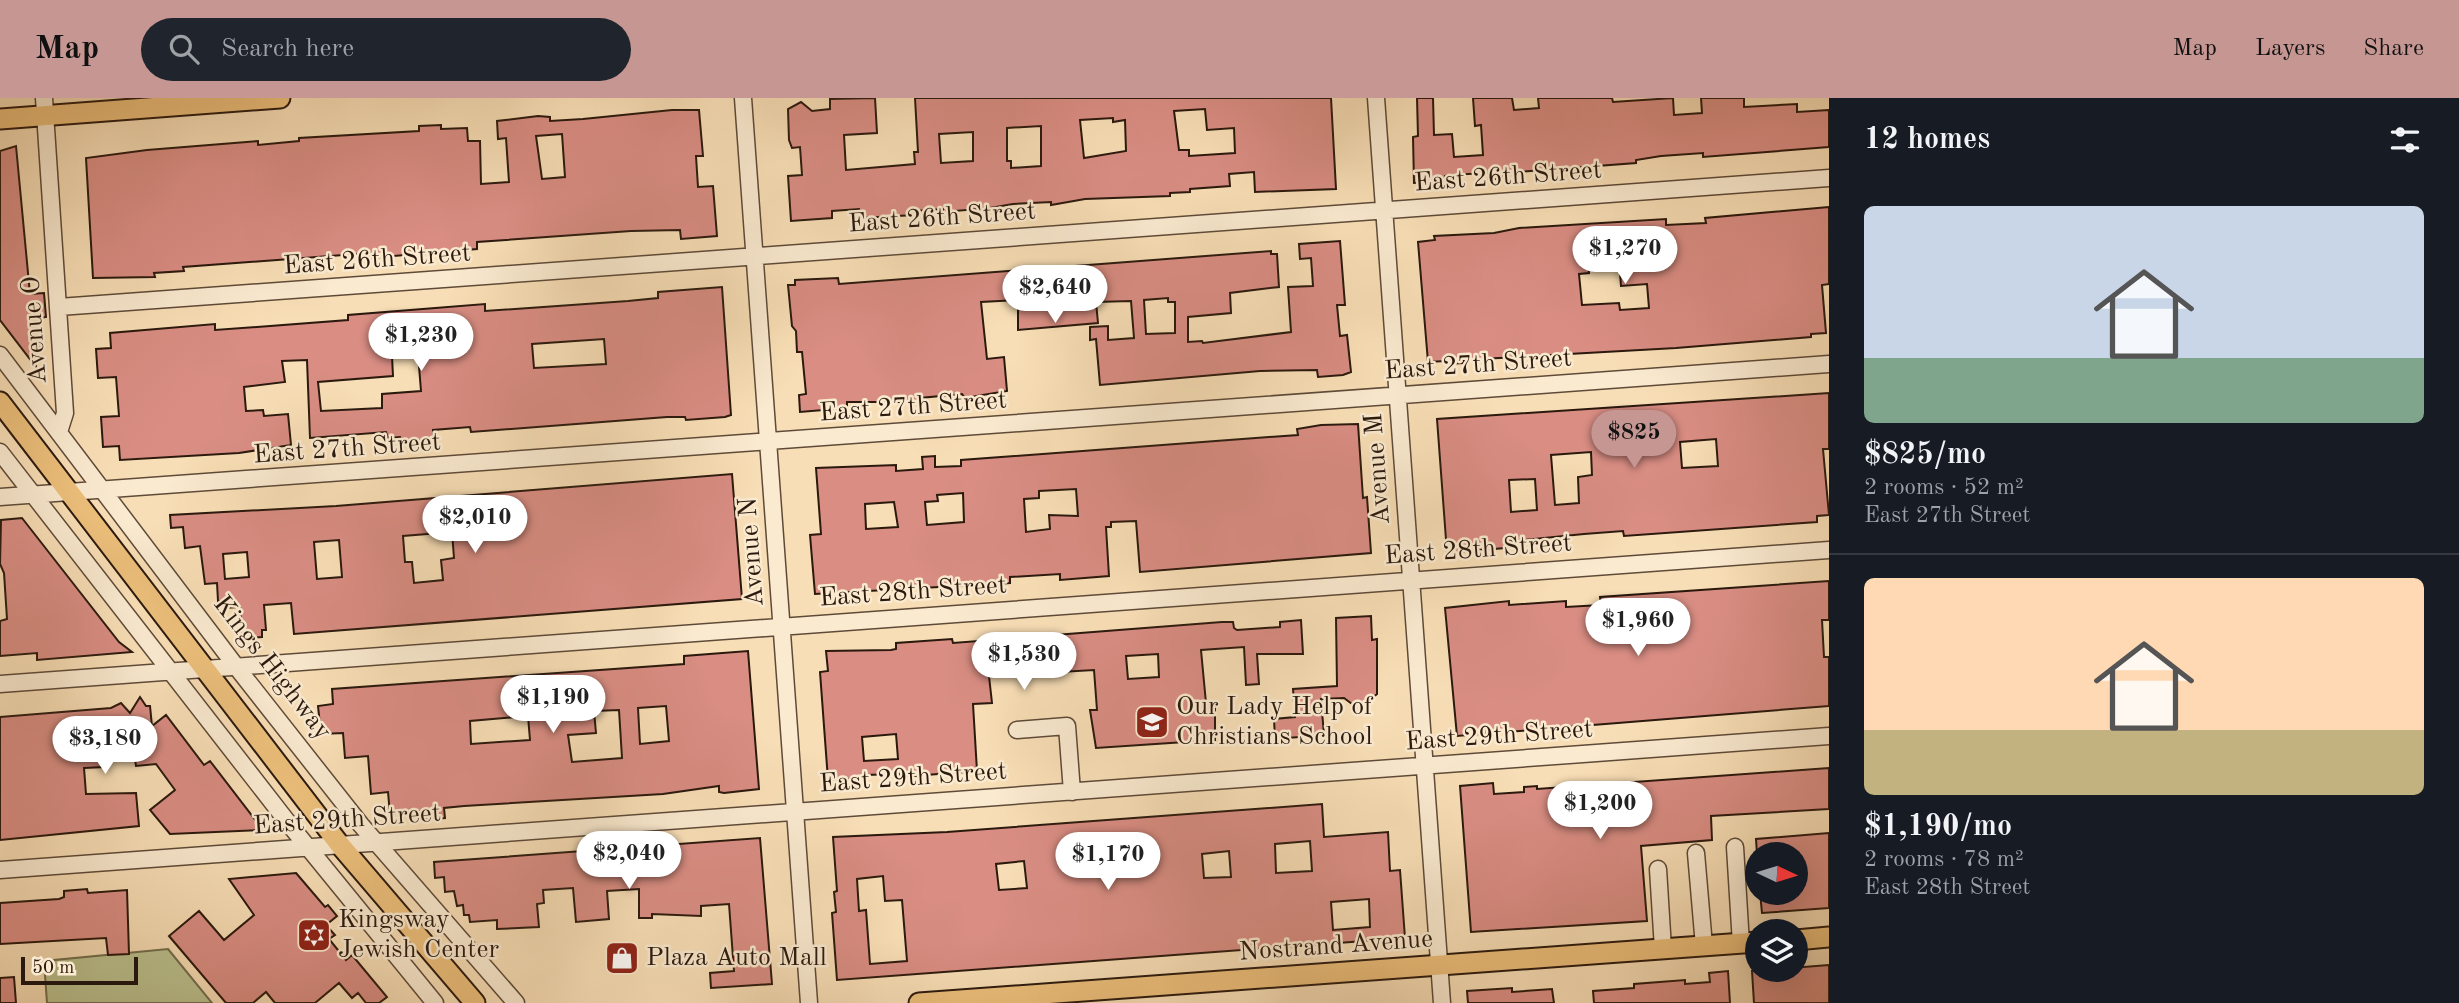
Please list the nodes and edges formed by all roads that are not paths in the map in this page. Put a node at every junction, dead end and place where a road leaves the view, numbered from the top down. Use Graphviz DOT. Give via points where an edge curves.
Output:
graph roads {
  1 [pos="279,98"];
  2 [pos="743,98"];
  3 [pos="1376,98"];
  4 [pos="44,107"];
  5 [pos="0,119"];
  6 [pos="1829,178"];
  7 [pos="1384,210"];
  8 [pos="755,257"];
  9 [pos="59,307"];
  10 [pos="0,355"];
  11 [pos="1829,364"];
  12 [pos="1397,396"];
  13 [pos="0,402"];
  14 [pos="60,432"];
  15 [pos="768,442"];
  16 [pos="0,452"];
  17 [pos="71,492"];
  18 [pos="104,492"];
  19 [pos="33,495"];
  20 [pos="0,497"];
  21 [pos="1829,550"];
  22 [pos="1411,580"];
  23 [pos="782,626"];
  24 [pos="238,669"];
  25 [pos="205,670"];
  26 [pos="170,671"];
  27 [pos="0,684"];
  28 [pos="1017,730"];
  29 [pos="1829,736"];
  30 [pos="1424,766"];
  31 [pos="1072,792"];
  32 [pos="796,811"];
  33 [pos="375,842"];
  34 [pos="340,845"];
  35 [pos="307,847"];
  36 [pos="1735,848"];
  37 [pos="1696,853"];
  38 [pos="1658,869"];
  39 [pos="0,870"];
  40 [pos="1745,919"];
  41 [pos="1829,937"];
  42 [pos="1808,939"];
  43 [pos="1745,943"];
  44 [pos="1704,946"];
  45 [pos="1663,949"];
  46 [pos="1439,965"];
  47 [pos="435,1003"];
  48 [pos="475,1003"];
  49 [pos="516,1003"];
  50 [pos="809,1003"];
  51 [pos="919,1003"];
  52 [pos="1442,1003"];
  1 -- 4 [label="main road"];
  2 -- 8 [label="street, Avenue N"];
  3 -- 7 [label="street, Avenue M"];
  4 -- 5 [label="main road"];
  4 -- 9 [label="street, Avenue O"];
  6 -- 7 [label="street, East 26th Street"];
  7 -- 8 [label="street, East 26th Street"];
  7 -- 12 [label="street, Avenue M"];
  8 -- 9 [label="street, East 26th Street"];
  8 -- 15 [label="street, Avenue N"];
  9 -- 14 [label="street, Avenue O" via="65,413"];
  10 -- 14 [label="street, Kings Highway"];
  11 -- 12 [label="street, East 27th Street"];
  12 -- 15 [label="street, East 27th Street"];
  12 -- 22 [label="street, Avenue M"];
  13 -- 17 [label="main road, Kings Highway"];
  14 -- 18 [label="street, Kings Highway"];
  15 -- 18 [label="street, East 27th Street"];
  15 -- 23 [label="street, Avenue N"];
  16 -- 19 [label="street"];
  17 -- 18 [label="street, East 27th Street"];
  17 -- 19 [label="street, East 27th Street"];
  17 -- 25 [label="main road, Kings Highway"];
  18 -- 24 [label="street, Kings Highway"];
  19 -- 20 [label="street, East 27th Street"];
  19 -- 26 [label="street"];
  21 -- 22 [label="street, East 28th Street"];
  22 -- 23 [label="street, East 28th Street"];
  22 -- 30 [label="street, Avenue M"];
  23 -- 24 [label="street, East 28th Street"];
  23 -- 32 [label="street, Avenue N"];
  24 -- 25 [label="street, East 28th Street"];
  24 -- 33 [label="street, Kings Highway"];
  25 -- 26 [label="street, East 28th Street"];
  25 -- 34 [label="main road, Kings Highway"];
  26 -- 27 [label="street, East 28th Street"];
  26 -- 35 [label="street"];
  28 -- 31 [label="street" via="1067,726"];
  29 -- 30 [label="street, East 29th Street"];
  30 -- 31 [label="street, East 29th Street"];
  30 -- 46 [label="street, Avenue M"];
  31 -- 32 [label="street, East 29th Street"];
  32 -- 33 [label="street, East 29th Street"];
  32 -- 50 [label="street, Avenue N"];
  33 -- 34 [label="street, East 29th Street"];
  33 -- 49 [label="street, Kings Highway"];
  34 -- 35 [label="street, East 29th Street"];
  34 -- 48 [label="main road, Kings Highway"];
  35 -- 39 [label="street, East 29th Street"];
  35 -- 47 [label="street"];
  36 -- 40 [label="street"];
  37 -- 44 [label="street"];
  38 -- 45 [label="street"];
  41 -- 42 [label="main road"];
  43 -- 44 [label="main road, Nostrand Avenue"];
  44 -- 45 [label="main road, Nostrand Avenue"];
  45 -- 46 [label="main road, Nostrand Avenue"];
  46 -- 51 [label="main road, Nostrand Avenue"];
  46 -- 52 [label="street, Avenue M"];
}
